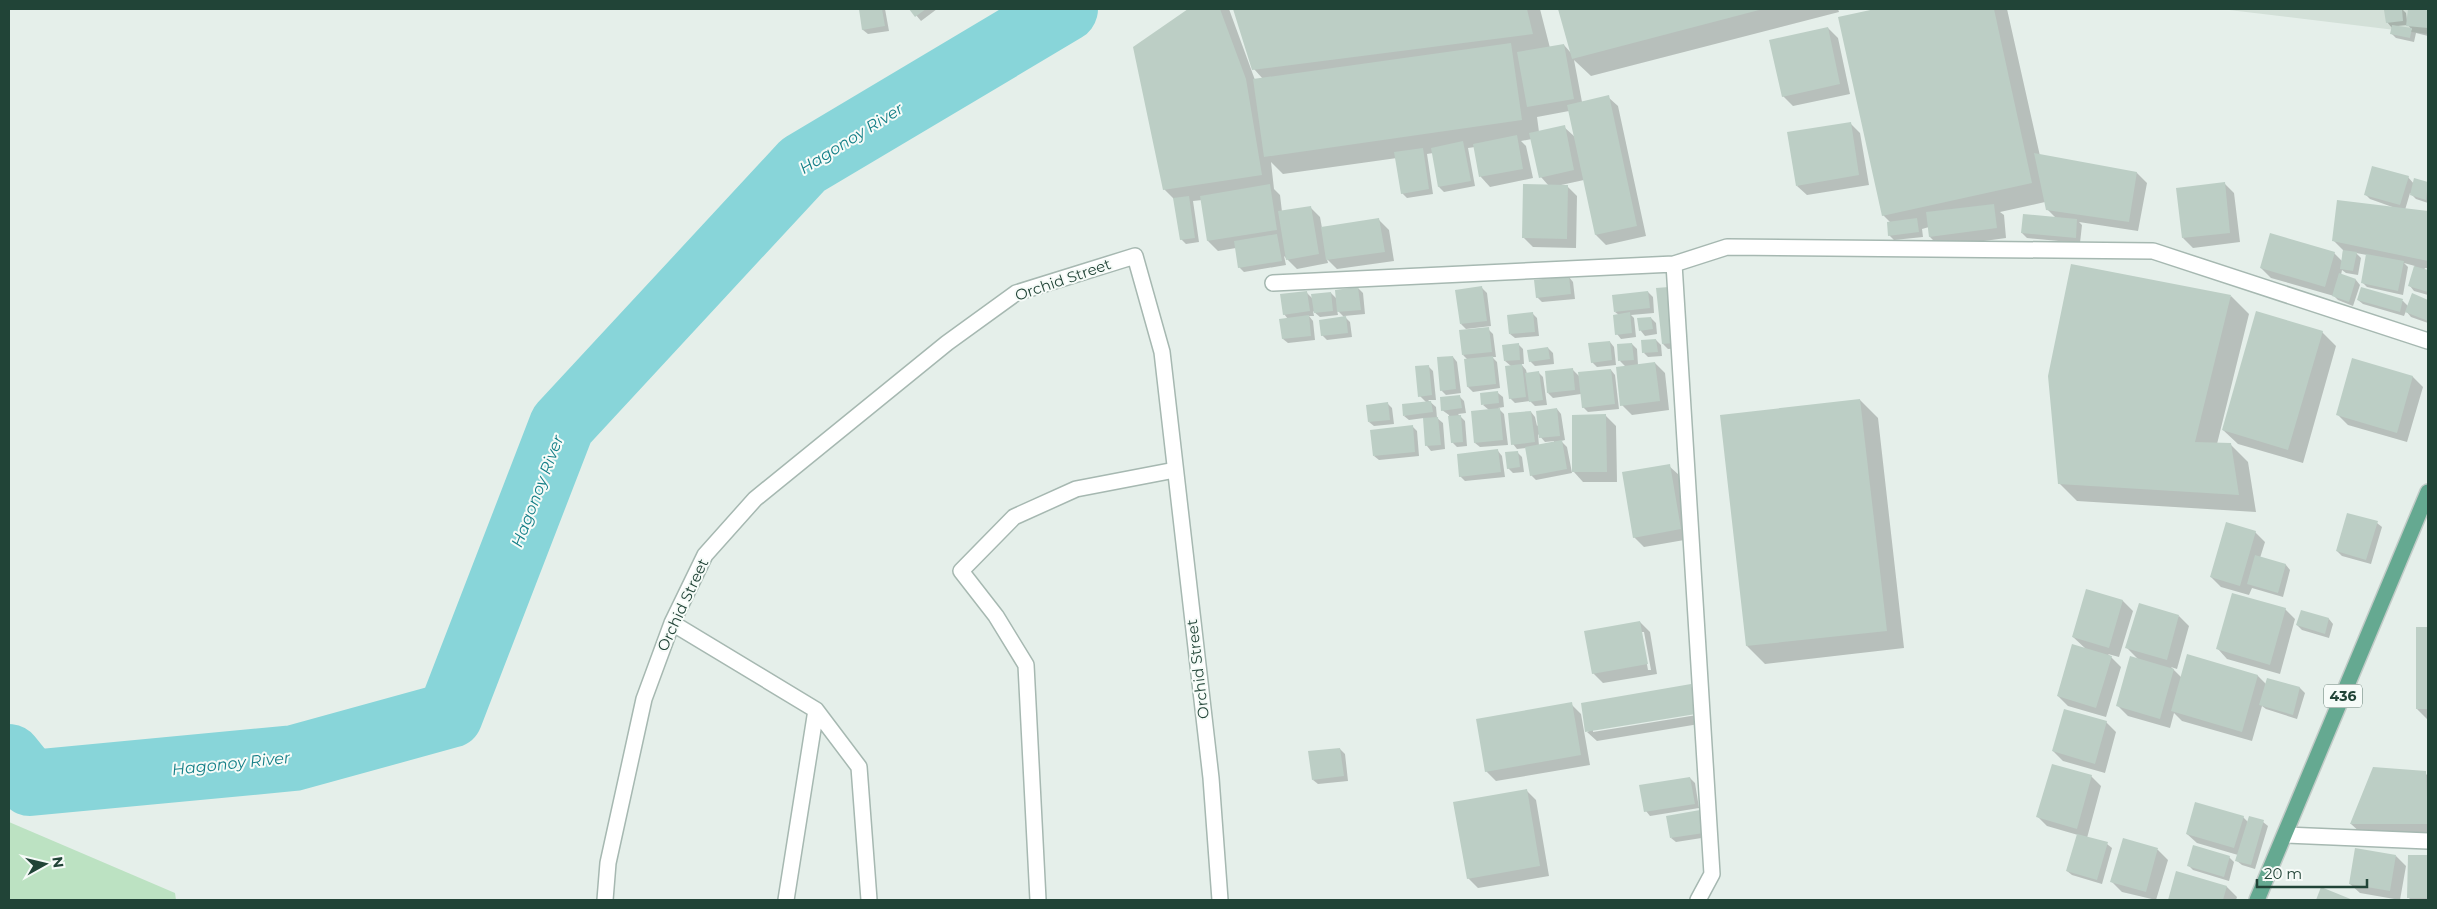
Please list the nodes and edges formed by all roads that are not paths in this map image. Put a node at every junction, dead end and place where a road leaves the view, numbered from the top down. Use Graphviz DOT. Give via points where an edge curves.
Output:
graph roads {
  1 [pos="1674,264"];
  2 [pos="1273,283"];
  3 [pos="2428,341"];
  4 [pos="1175,470"];
  5 [pos="2428,492"];
  6 [pos="672,623"];
  7 [pos="816,710"];
  8 [pos="2285,836"];
  9 [pos="2428,841"];
  10 [pos="605,900"];
  11 [pos="786,900"];
  12 [pos="869,900"];
  13 [pos="1038,900"];
  14 [pos="1220,900"];
  15 [pos="1698,900"];
  16 [pos="2257,900"];
  1 -- 2 [label="street"];
  1 -- 3 [label="street" via="1727,247 2153,251"];
  1 -- 15 [label="street" via="1712,874"];
  4 -- 6 [label="street, Orchid Street" via="1162,352 1135,256 1016,293 947,343 755,499 705,555"];
  4 -- 13 [label="street" via="1076,489 1014,517 961,571 996,616 1026,665"];
  4 -- 14 [label="street, Orchid Street" via="1210,778"];
  5 -- 8 [label="main road, 436"];
  6 -- 7 [label="street"];
  6 -- 10 [label="street, Orchid Street" via="644,699 608,863"];
  7 -- 11 [label="street"];
  7 -- 12 [label="street" via="859,766"];
  8 -- 9 [label="street"];
  8 -- 16 [label="main road, 436"];
}
